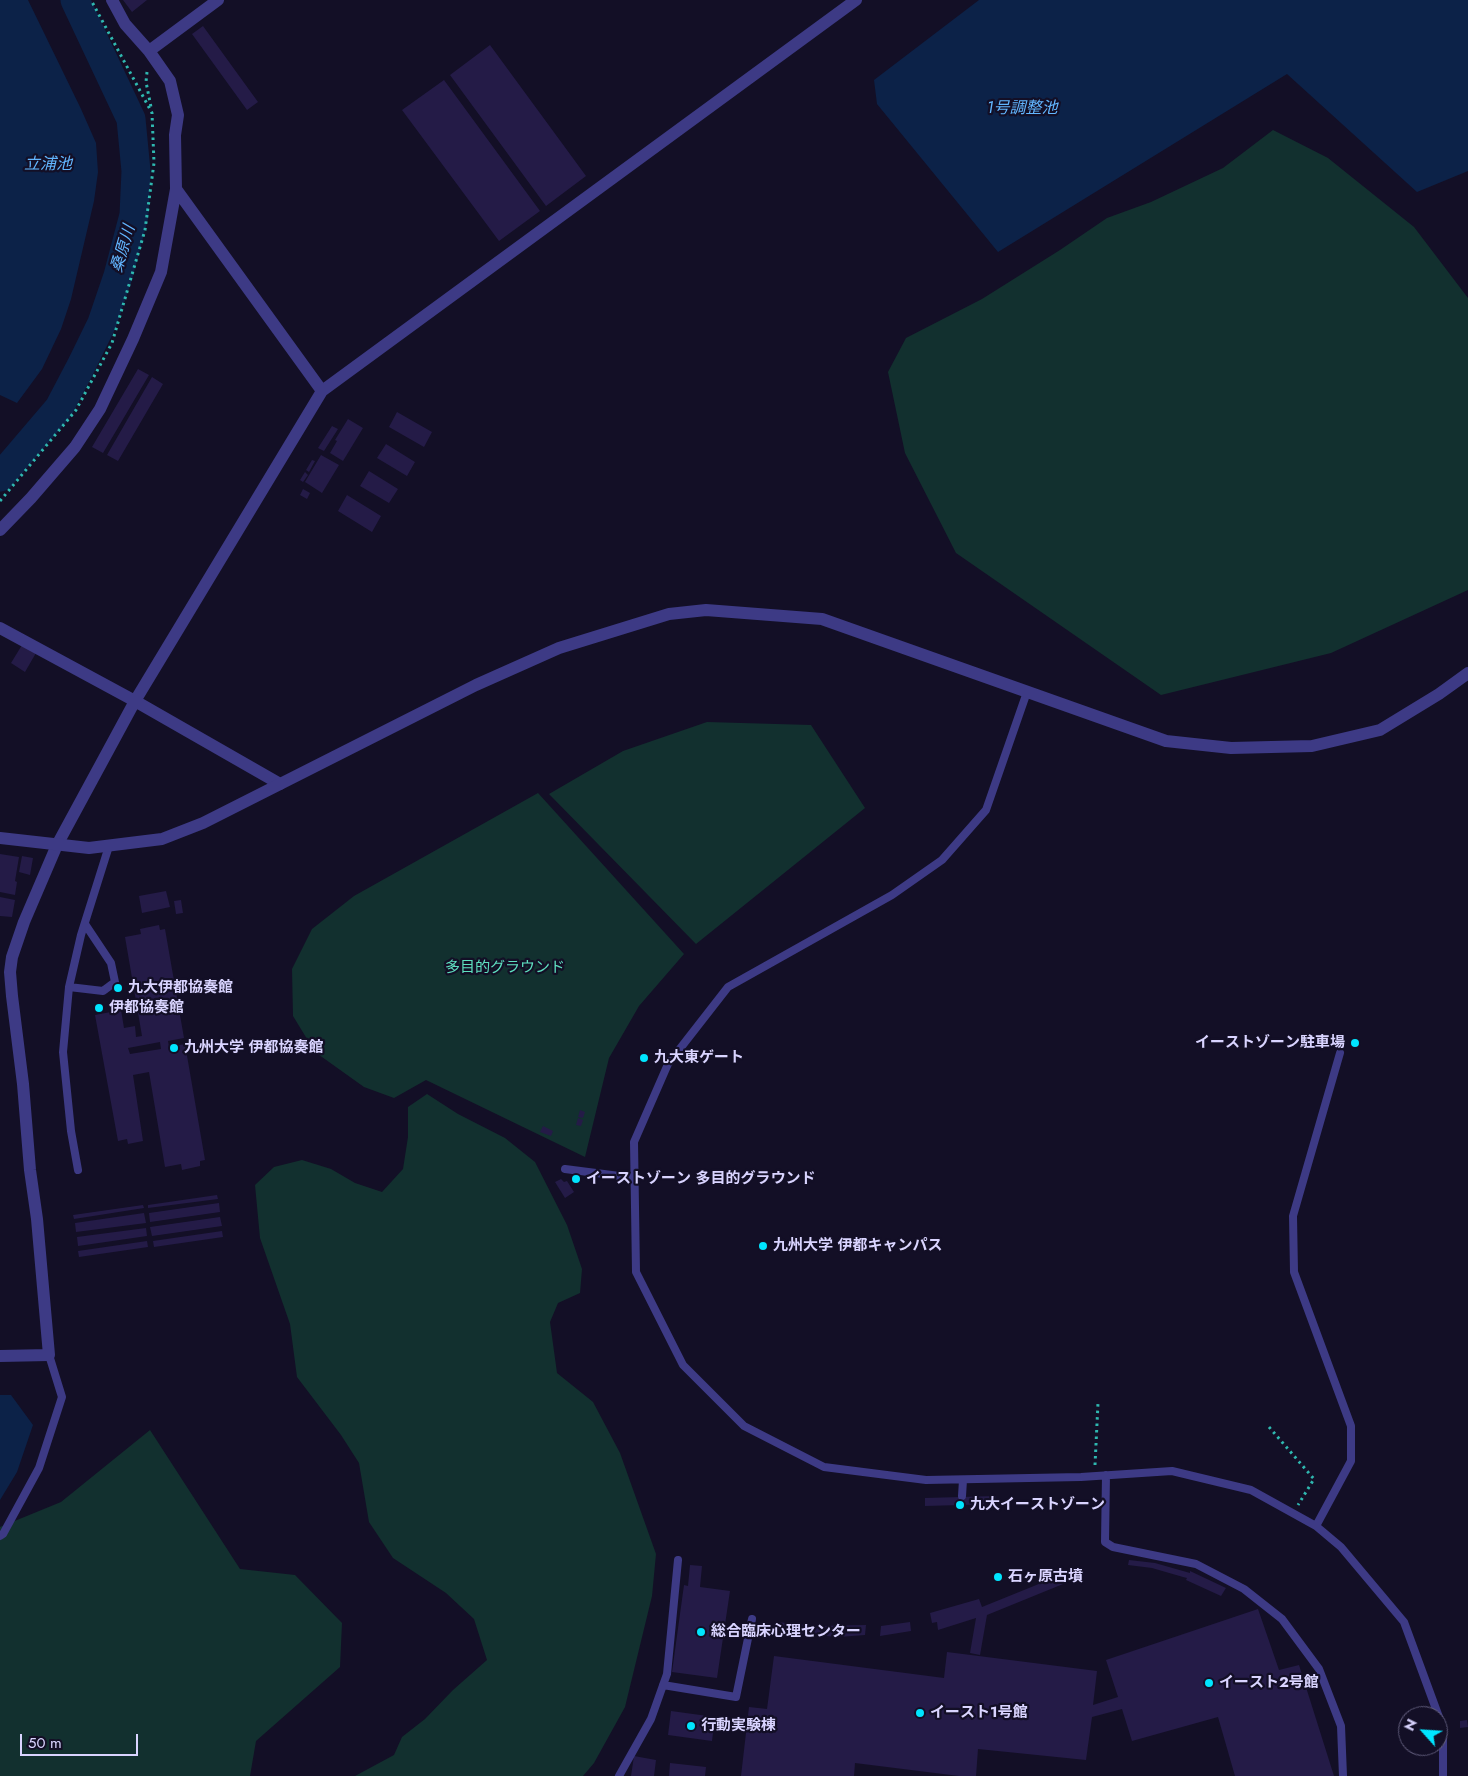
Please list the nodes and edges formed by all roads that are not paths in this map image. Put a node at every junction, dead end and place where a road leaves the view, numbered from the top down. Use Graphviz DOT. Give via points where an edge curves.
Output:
graph roads {
  1 [pos="112,0"];
  2 [pos="218,0"];
  3 [pos="856,0"];
  4 [pos="149,51"];
  5 [pos="176,189"];
  6 [pos="322,391"];
  7 [pos="0,530"];
  8 [pos="0,628"];
  9 [pos="1468,673"];
  10 [pos="1027,692"];
  11 [pos="135,701"];
  12 [pos="280,784"];
  13 [pos="0,838"];
  14 [pos="57,845"];
  15 [pos="109,846"];
  16 [pos="85,924"];
  17 [pos="69,987"];
  18 [pos="1340,1053"];
  19 [pos="565,1169"];
  20 [pos="78,1170"];
  21 [pos="635,1178"];
  22 [pos="49,1355"];
  23 [pos="0,1356"];
  24 [pos="1106,1476"];
  25 [pos="963,1480"];
  26 [pos="962,1496"];
  27 [pos="1316,1526"];
  28 [pos="0,1536"];
  29 [pos="678,1560"];
  30 [pos="752,1619"];
  31 [pos="663,1685"];
  32 [pos="619,1776"];
  33 [pos="1344,1776"];
  34 [pos="1444,1776"];
  1 -- 4 [label="street" via="125,24"];
  2 -- 4 [label="street"];
  3 -- 6 [label="street"];
  4 -- 5 [label="street" via="170,81 178,115"];
  5 -- 6 [label="street"];
  5 -- 7 [label="street" via="161,272 100,409 74,447"];
  6 -- 11 [label="street"];
  8 -- 11 [label="street"];
  9 -- 10 [label="street" via="1380,730 1312,746 1232,748 1166,741"];
  10 -- 12 [label="street" via="822,620 706,610 669,614 559,648 476,685"];
  10 -- 21 [label="lane" via="986,810 942,860 892,895 728,987 668,1064 634,1142"];
  11 -- 12 [label="street"];
  11 -- 14 [label="street"];
  12 -- 15 [label="street" via="203,824 162,839"];
  13 -- 14 [label="street"];
  14 -- 15 [label="street"];
  14 -- 22 [label="street" via="24,922 10,972 38,1219"];
  15 -- 16 [label="lane"];
  16 -- 17 [label="lane"];
  16 -- 17 [label="lane" via="111,963 115,982 103,991"];
  17 -- 20 [label="lane" via="63,1052"];
  18 -- 27 [label="lane" via="1293,1216 1294,1272 1351,1426 1351,1461"];
  19 -- 21 [label="lane"];
  21 -- 25 [label="lane" via="636,1272 683,1365 744,1426 824,1467 926,1480"];
  22 -- 23 [label="street"];
  22 -- 28 [label="lane" via="62,1397 39,1468"];
  24 -- 25 [label="lane"];
  24 -- 27 [label="lane" via="1172,1471 1251,1490"];
  24 -- 33 [label="lane" via="1106,1542 1113,1548 1196,1564 1244,1589 1282,1619 1319,1669 1341,1726"];
  25 -- 26 [label="lane"];
  27 -- 34 [label="lane" via="1341,1547 1404,1622 1443,1728"];
  29 -- 31 [label="lane" via="667,1674"];
  30 -- 31 [label="lane" via="736,1697"];
  31 -- 32 [label="lane" via="651,1719"];
}
